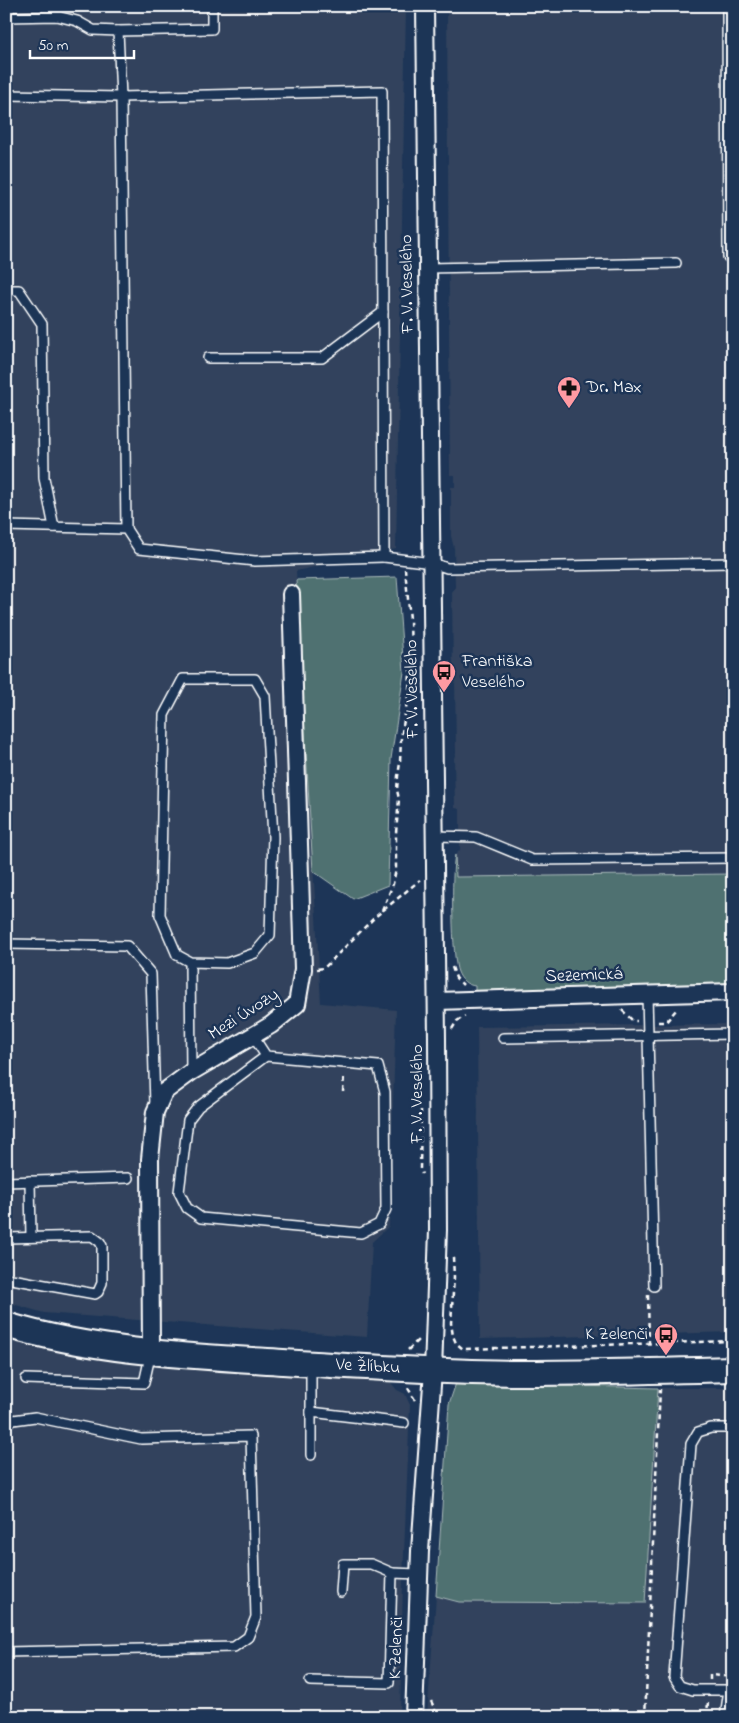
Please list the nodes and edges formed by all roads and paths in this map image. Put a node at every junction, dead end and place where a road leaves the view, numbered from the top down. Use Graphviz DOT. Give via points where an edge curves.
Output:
graph roads {
  1 [pos="57,6"];
  2 [pos="212,6"];
  3 [pos="425,6"];
  4 [pos="727,6"];
  5 [pos="57,16"];
  6 [pos="6,18"];
  7 [pos="118,31"];
  8 [pos="6,95"];
  9 [pos="121,97"];
  10 [pos="733,257"];
  11 [pos="676,263"];
  12 [pos="428,268"];
  13 [pos="6,290"];
  14 [pos="383,312"];
  15 [pos="208,358"];
  16 [pos="6,526"];
  17 [pos="54,527"];
  18 [pos="126,529"];
  19 [pos="384,557"];
  20 [pos="404,558"];
  21 [pos="432,563"];
  22 [pos="733,563"];
  23 [pos="291,594"];
  24 [pos="435,836"];
  25 [pos="733,858"];
  26 [pos="435,869"];
  27 [pos="382,911"];
  28 [pos="6,944"];
  29 [pos="190,962"];
  30 [pos="303,970"];
  31 [pos="733,992"];
  32 [pos="647,994"];
  33 [pos="437,1001"];
  34 [pos="620,1008"];
  35 [pos="685,1009"];
  36 [pos="471,1014"];
  37 [pos="648,1022"];
  38 [pos="452,1033"];
  39 [pos="733,1034"];
  40 [pos="648,1035"];
  41 [pos="253,1036"];
  42 [pos="503,1038"];
  43 [pos="266,1056"];
  44 [pos="344,1063"];
  45 [pos="191,1072"];
  46 [pos="342,1092"];
  47 [pos="155,1112"];
  48 [pos="128,1178"];
  49 [pos="30,1181"];
  50 [pos="6,1182"];
  51 [pos="31,1237"];
  52 [pos="6,1238"];
  53 [pos="453,1255"];
  54 [pos="6,1278"];
  55 [pos="654,1286"];
  56 [pos="6,1324"];
  57 [pos="733,1341"];
  58 [pos="649,1344"];
  59 [pos="151,1352"];
  60 [pos="311,1364"];
  61 [pos="733,1369"];
  62 [pos="433,1371"];
  63 [pos="26,1379"];
  64 [pos="660,1386"];
  65 [pos="311,1412"];
  66 [pos="6,1421"];
  67 [pos="404,1423"];
  68 [pos="733,1428"];
  69 [pos="311,1455"];
  70 [pos="392,1573"];
  71 [pos="419,1574"];
  72 [pos="342,1592"];
  73 [pos="6,1652"];
  74 [pos="310,1681"];
  75 [pos="731,1690"];
  76 [pos="414,1717"];
  77 [pos="644,1717"];
  78 [pos="725,1717"];
  1 -- 5 [label="lane"];
  2 -- 7 [label="lane" via="212,29"];
  3 -- 12 [label="street, F. V. Veselého"];
  4 -- 10 [label="lane" via="728,257"];
  5 -- 6 [label="lane"];
  5 -- 7 [label="lane" via="78,21 93,30"];
  7 -- 9 [label="lane"];
  8 -- 9 [label="lane"];
  9 -- 14 [label="lane" via="382,91"];
  9 -- 18 [label="lane"];
  11 -- 12 [label="lane"];
  12 -- 21 [label="street, F. V. Veselého"];
  13 -- 17 [label="lane" via="19,290 42,324 44,478"];
  14 -- 15 [label="lane" via="322,358"];
  14 -- 19 [label="lane"];
  16 -- 17 [label="lane"];
  17 -- 18 [label="lane"];
  18 -- 19 [label="lane" via="139,549 255,561"];
  19 -- 20 [label="lane"];
  20 -- 21 [label="lane"];
  20 -- 27 [label="path" via="410,619 409,690 398,776 396,869"];
  21 -- 22 [label="lane" via="447,568"];
  21 -- 24 [label="street, F. V. Veselého"];
  23 -- 30 [label="street, Mezi Úvozy"];
  24 -- 25 [label="lane" via="476,837 532,860"];
  24 -- 26 [label="street, F. V. Veselého"];
  26 -- 27 [label="path"];
  26 -- 33 [label="street, F. V. Veselého"];
  27 -- 30 [label="path" via="324,968"];
  28 -- 47 [label="lane" via="127,946 151,974"];
  29 -- 29 [label="lane" via="177,955 160,915 164,714 182,679 255,679 265,696 273,837 270,935 255,953 227,963"];
  29 -- 45 [label="lane"];
  30 -- 41 [label="street, Mezi Úvozy" via="298,1004"];
  31 -- 32 [label="street, Sezemická"];
  32 -- 33 [label="street, Sezemická"];
  32 -- 37 [label="lane"];
  33 -- 62 [label="street, F. V. Veselého" via="438,1230"];
  34 -- 37 [label="path" via="633,1021"];
  35 -- 37 [label="path" via="676,1010 666,1022"];
  36 -- 38 [label="path" via="457,1021"];
  37 -- 40 [label="lane"];
  39 -- 40 [label="lane"];
  40 -- 42 [label="lane"];
  40 -- 55 [label="lane"];
  41 -- 43 [label="lane"];
  41 -- 45 [label="street, Mezi Úvozy"];
  43 -- 44 [label="lane"];
  43 -- 44 [label="lane" via="198,1107 188,1120 179,1192 187,1208 201,1218 361,1232 379,1224 386,1209 386,1092 378,1066"];
  44 -- 46 [label="path"];
  45 -- 47 [label="street, Mezi Úvozy" via="164,1092"];
  47 -- 59 [label="street, Mezi Úvozy" via="150,1159"];
  48 -- 49 [label="lane"];
  49 -- 50 [label="lane"];
  49 -- 51 [label="lane"];
  51 -- 52 [label="lane"];
  51 -- 54 [label="lane" via="97,1238 102,1246 102,1283 98,1292"];
  53 -- 58 [label="path" via="453,1336 463,1349"];
  55 -- 58 [label="path" via="648,1292"];
  56 -- 59 [label="street, Ve Žlíbku" via="81,1342"];
  57 -- 58 [label="path"];
  59 -- 60 [label="street, Ve Žlíbku"];
  59 -- 63 [label="lane" via="144,1384"];
  60 -- 62 [label="street, Ve Žlíbku"];
  60 -- 65 [label="lane"];
  61 -- 62 [label="street, Ve Žlíbku" via="586,1373"];
  62 -- 71 [label="street, K Zelenči"];
  64 -- 77 [label="path"];
  65 -- 67 [label="lane"];
  65 -- 69 [label="lane"];
  66 -- 73 [label="lane" via="35,1417 141,1440 251,1436 256,1617 248,1637 234,1646"];
  68 -- 75 [label="lane" via="698,1432 691,1444 674,1677 680,1686 693,1690"];
  70 -- 71 [label="lane"];
  70 -- 72 [label="lane" via="371,1564 343,1564"];
  70 -- 74 [label="lane" via="389,1683"];
  71 -- 76 [label="street, K Zelenči"];
  75 -- 78 [label="lane"];
}
